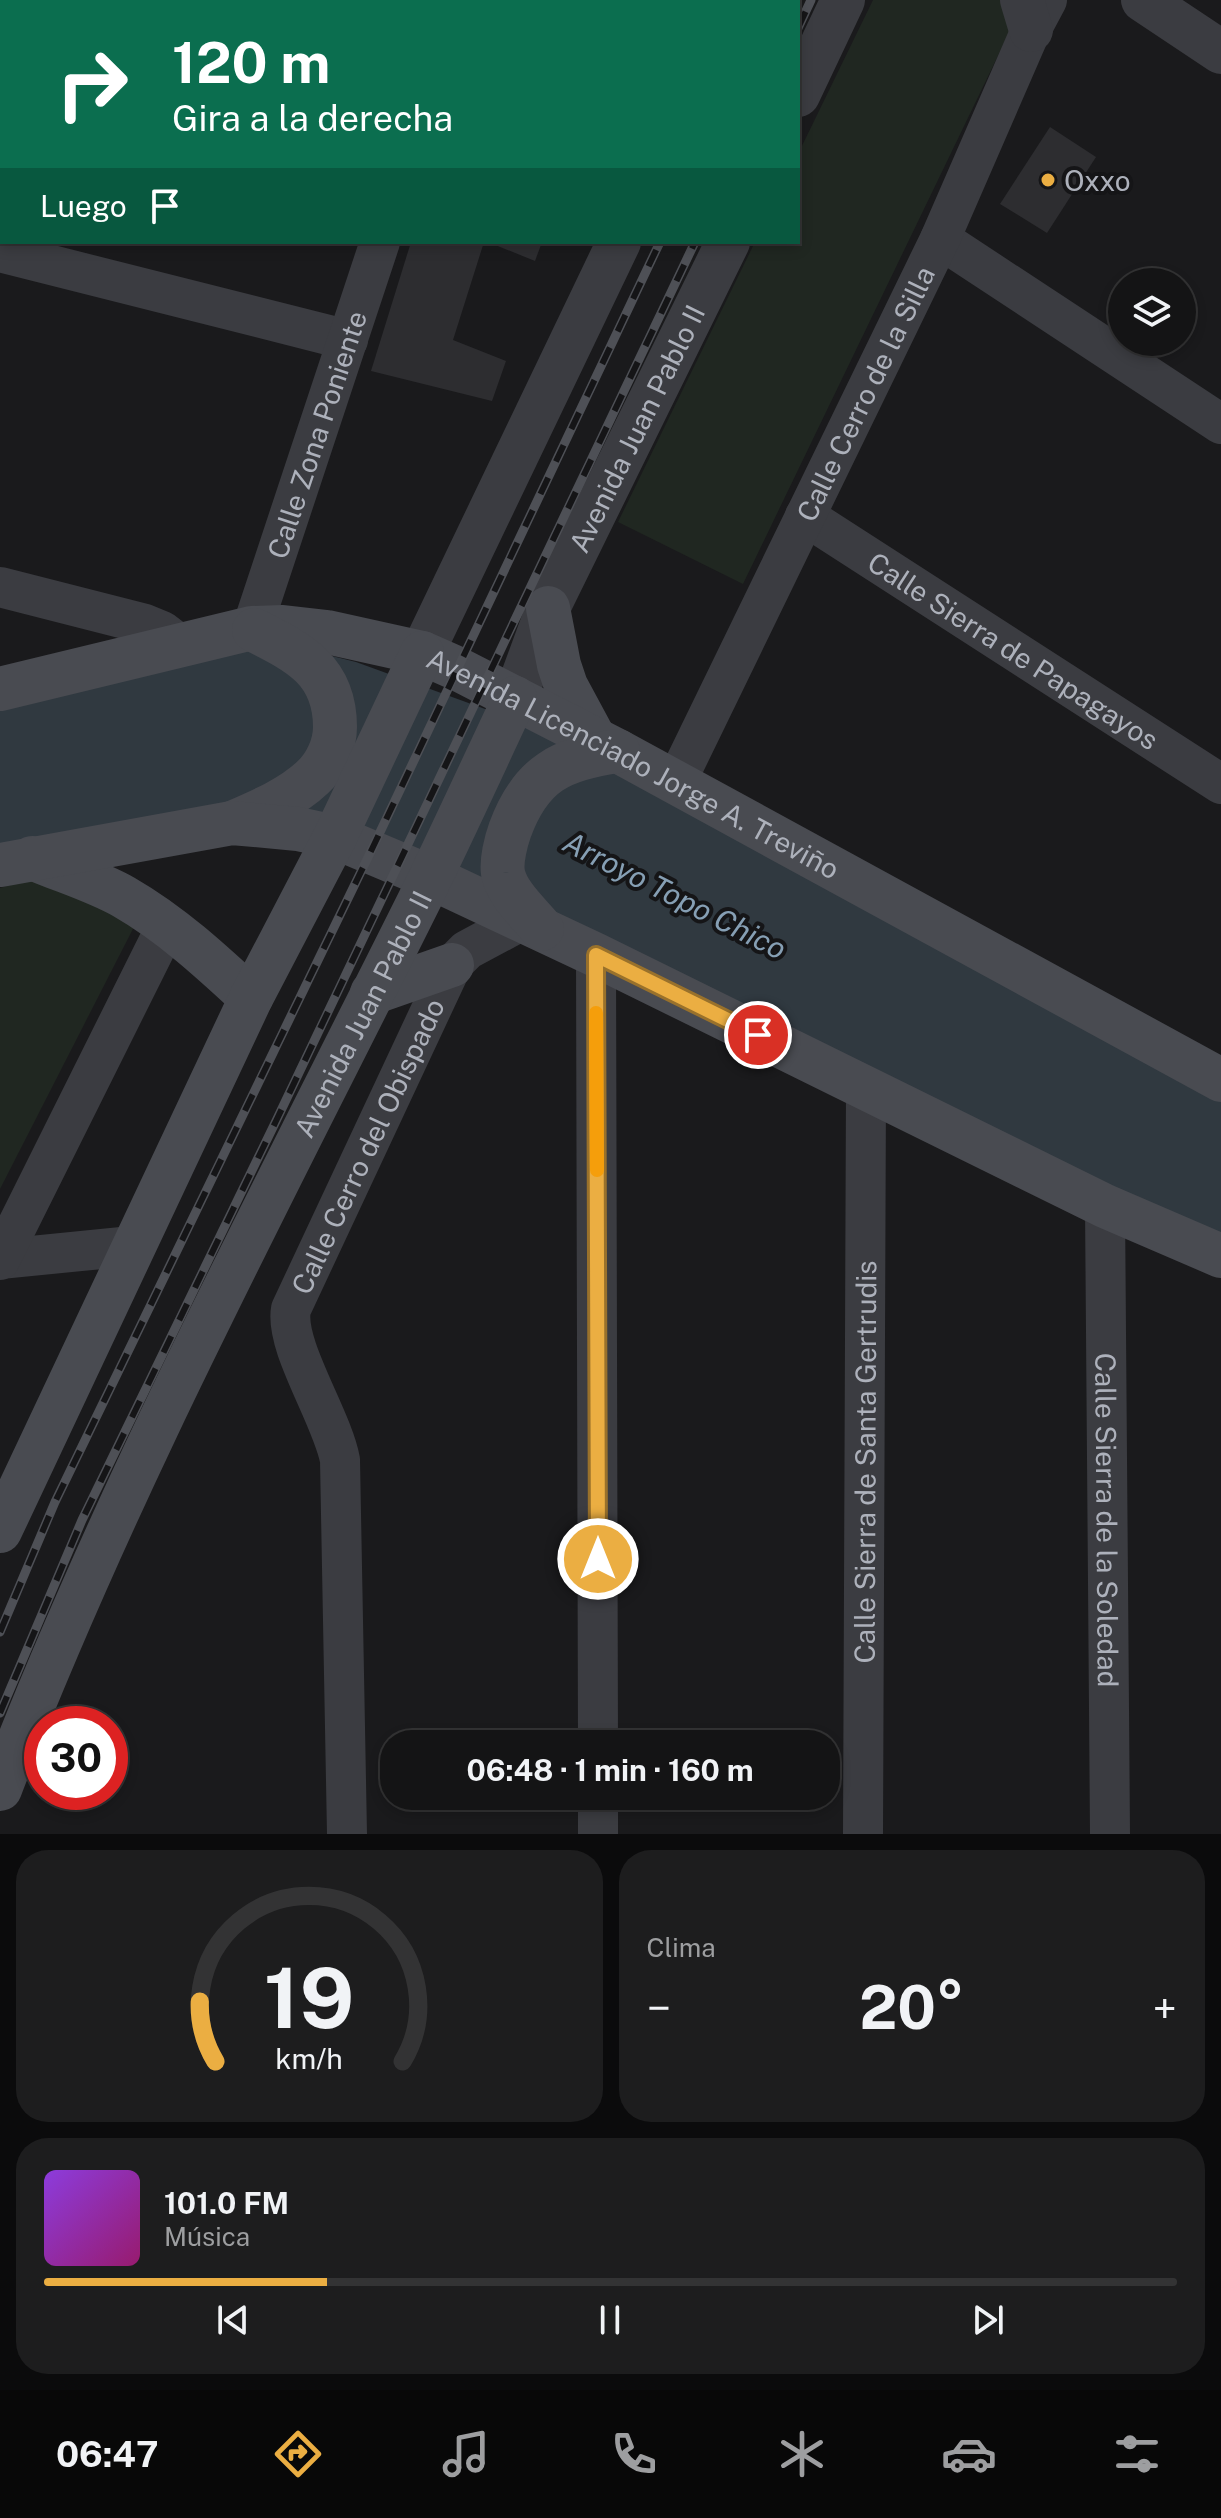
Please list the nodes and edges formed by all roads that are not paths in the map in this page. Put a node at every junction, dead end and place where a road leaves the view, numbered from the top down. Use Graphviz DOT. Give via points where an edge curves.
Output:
graph roads {
  1 [pos="843,0"];
  2 [pos="1143,0"];
  3 [pos="1034,10"];
  4 [pos="1221,52"];
  5 [pos="800,91"];
  6 [pos="940,239"];
  7 [pos="379,244"];
  8 [pos="618,244"];
  9 [pos="727,244"];
  10 [pos="0,252"];
  11 [pos="348,340"];
  12 [pos="1221,424"];
  13 [pos="805,516"];
  14 [pos="0,587"];
  15 [pos="548,608"];
  16 [pos="268,636"];
  17 [pos="179,644"];
  18 [pos="418,662"];
  19 [pos="0,689"];
  20 [pos="511,707"];
  21 [pos="598,748"];
  22 [pos="676,782"];
  23 [pos="1221,784"];
  24 [pos="250,815"];
  25 [pos="339,827"];
  26 [pos="16,862"];
  27 [pos="434,870"];
  28 [pos="527,916"];
  29 [pos="167,925"];
  30 [pos="596,955"];
  31 [pos="452,965"];
  32 [pos="372,993"];
  33 [pos="251,998"];
  34 [pos="1221,1080"];
  35 [pos="866,1089"];
  36 [pos="1105,1206"];
  37 [pos="132,1246"];
  38 [pos="1221,1256"];
  39 [pos="0,1259"];
  40 [pos="0,1531"];
  41 [pos="598,1730"];
  42 [pos="0,1789"];
  43 [pos="598,1810"];
  44 [pos="347,1834"];
  45 [pos="598,1834"];
  46 [pos="863,1834"];
  47 [pos="1110,1834"];
  1 -- 5 [label="street"];
  2 -- 4 [label="street"];
  3 -- 6 [label="street, Calle Cerro de la Silla"];
  6 -- 12 [label="street"];
  6 -- 13 [label="street, Calle Cerro de la Silla"];
  7 -- 11 [label="street, Calle Zona Poniente"];
  8 -- 18 [label="street"];
  9 -- 15 [label="street, Avenida Juan Pablo II"];
  10 -- 11 [label="street"];
  11 -- 16 [label="street, Calle Zona Poniente"];
  13 -- 22 [label="street, Calle Cerro de la Silla"];
  13 -- 23 [label="street, Calle Sierra de Papagayos"];
  14 -- 17 [label="street" via="145,624"];
  15 -- 20 [label="street, Avenida Juan Pablo II"];
  15 -- 21 [label="main road" via="566,686"];
  16 -- 17 [label="main road, Avenida Licenciado Jorge A. Treviño"];
  16 -- 18 [label="main road, Avenida Licenciado Jorge A. Treviño" via="283,627 327,632"];
  16 -- 24 [label="main road" via="324,678 335,710 335,734 327,759 312,777"];
  17 -- 19 [label="main road, Avenida Licenciado Jorge A. Treviño"];
  18 -- 20 [label="main road, Avenida Licenciado Jorge A. Treviño"];
  18 -- 25 [label="main road"];
  20 -- 21 [label="main road, Avenida Licenciado Jorge A. Treviño"];
  20 -- 27 [label="main road, Avenida Juan Pablo II"];
  21 -- 22 [label="main road, Avenida Licenciado Jorge A. Treviño"];
  21 -- 28 [label="main road" via="558,766 535,784 517,810 506,839 503,873"];
  22 -- 34 [label="main road, Avenida Licenciado Jorge A. Treviño"];
  24 -- 25 [label="main road" via="298,829"];
  24 -- 26 [label="main road"];
  25 -- 27 [label="main road"];
  25 -- 33 [label="main road"];
  26 -- 29 [label="main road" via="121,895"];
  27 -- 28 [label="main road"];
  27 -- 32 [label="main road, Avenida Juan Pablo II"];
  28 -- 30 [label="main road"];
  28 -- 31 [label="street, Calle Cerro del Obispado" via="467,950"];
  29 -- 33 [label="main road"];
  29 -- 39 [label="street"];
  30 -- 35 [label="main road"];
  30 -- 41 [label="street"];
  31 -- 32 [label="main road"];
  31 -- 44 [label="street, Calle Cerro del Obispado" via="301,1284 290,1318 292,1339 333,1431 340,1460"];
  32 -- 42 [label="main road, Avenida Juan Pablo II" via="225,1285 112,1526"];
  33 -- 37 [label="main road"];
  35 -- 36 [label="main road"];
  35 -- 46 [label="street, Calle Sierra de Santa Gertrudis"];
  36 -- 38 [label="main road"];
  36 -- 47 [label="street, Calle Sierra de la Soledad"];
  37 -- 39 [label="street"];
  37 -- 40 [label="main road"];
  43 -- 45 [label="street"];
}
